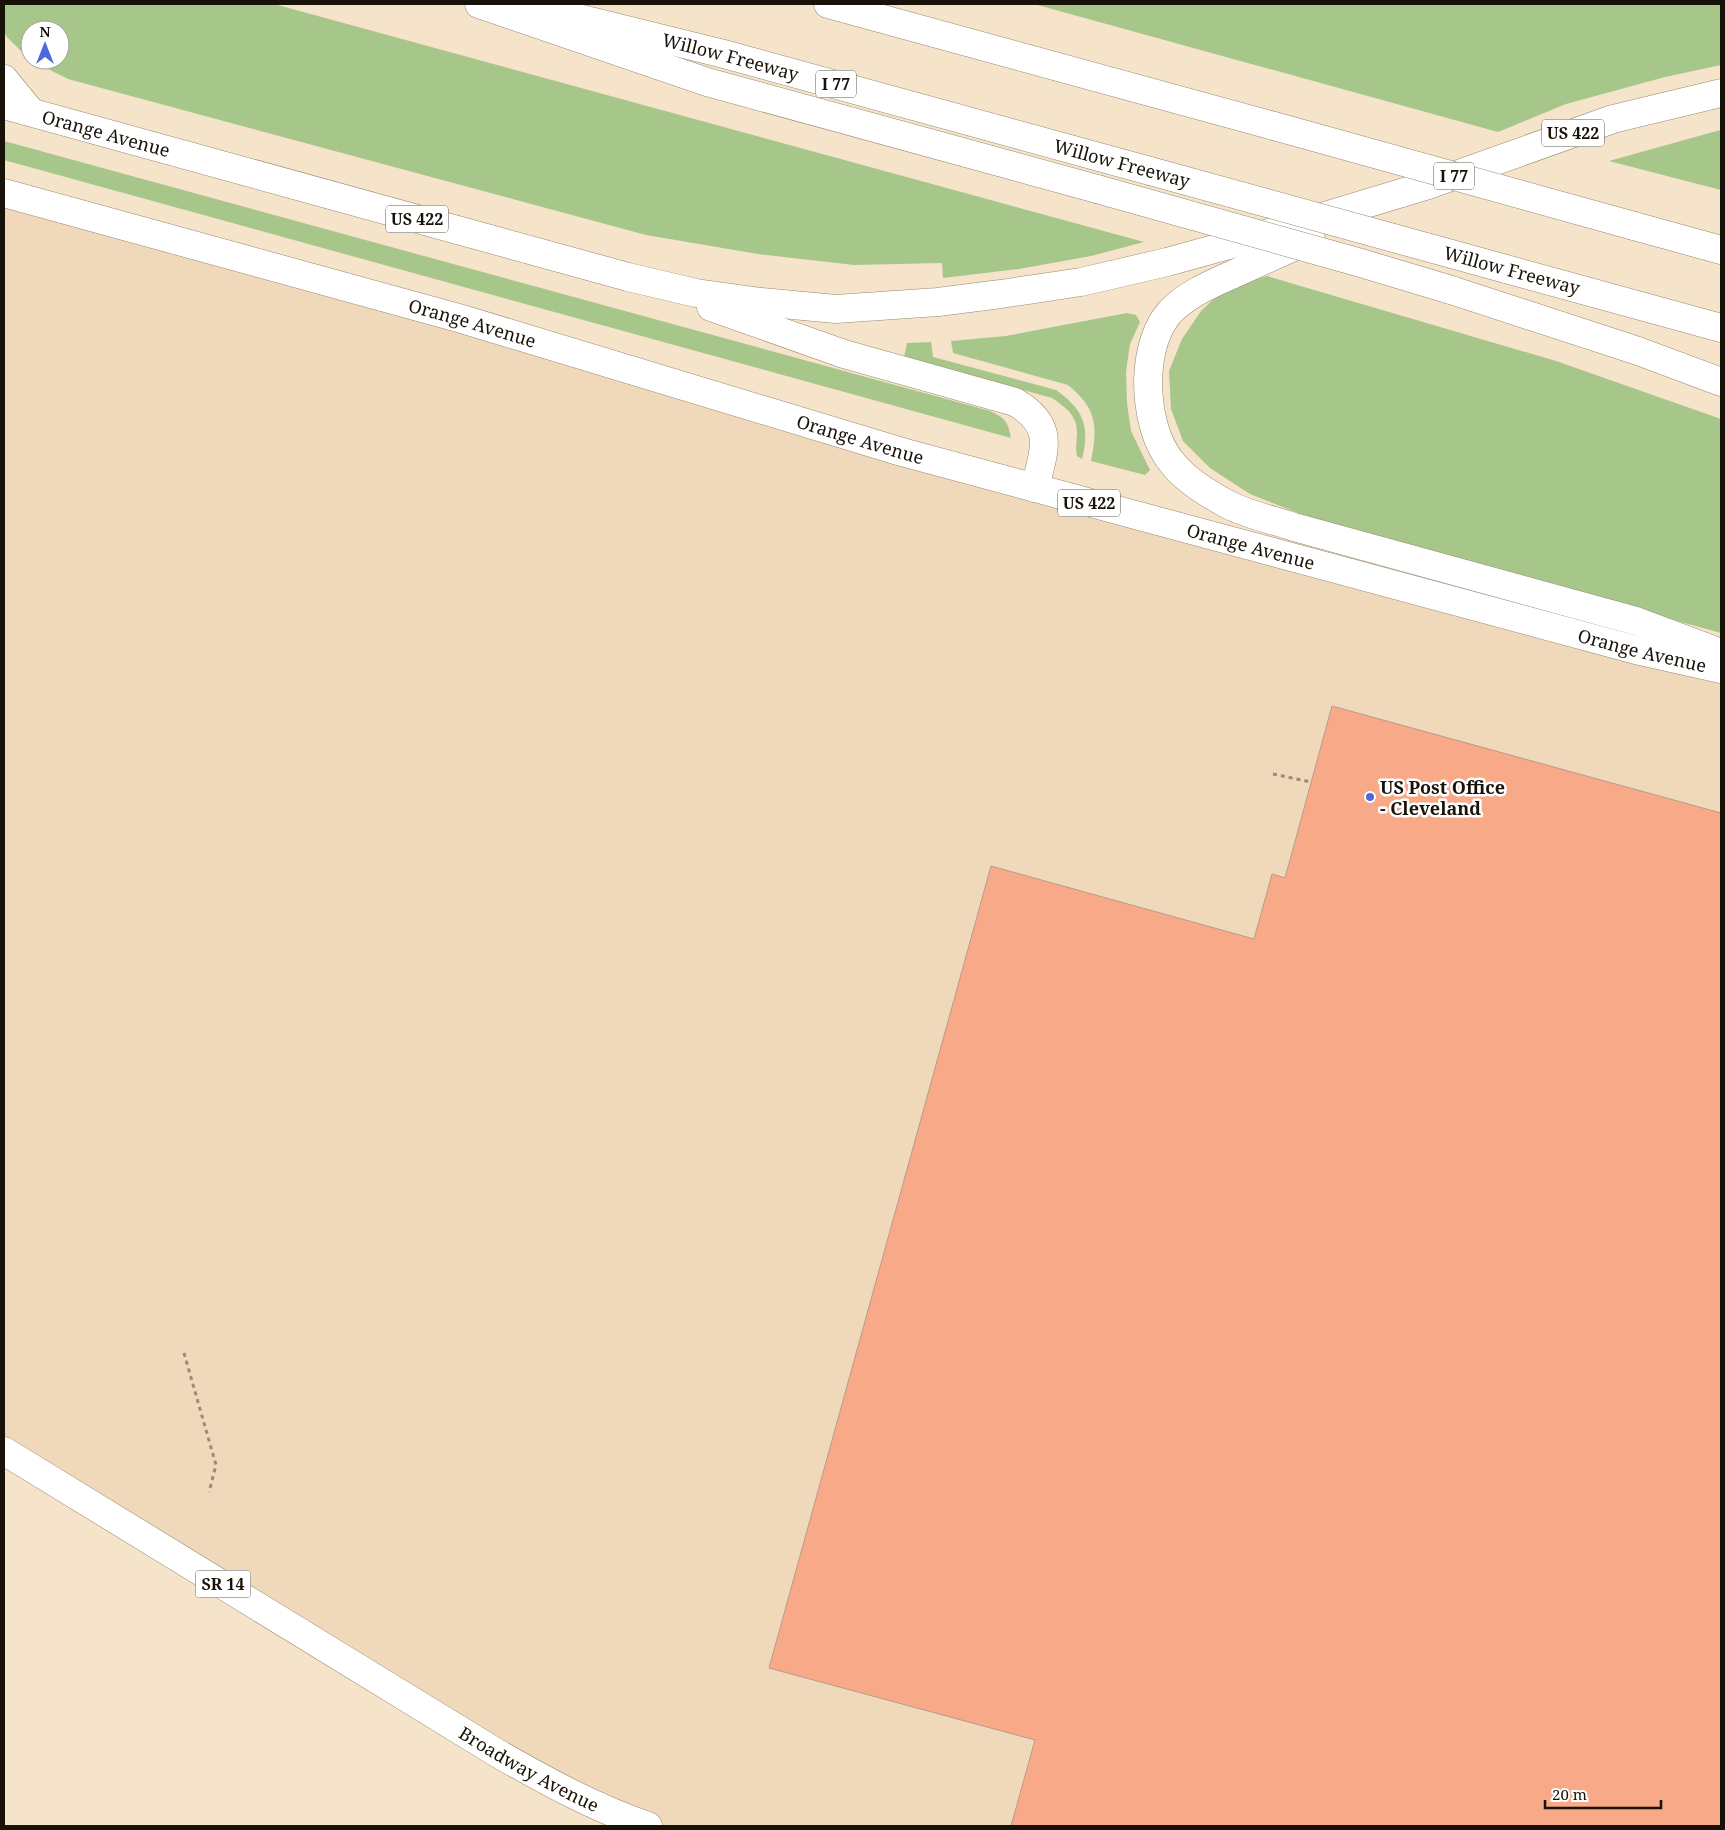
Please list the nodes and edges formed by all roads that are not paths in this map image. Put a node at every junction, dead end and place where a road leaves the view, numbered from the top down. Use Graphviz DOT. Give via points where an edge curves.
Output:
graph roads {
  1 [pos="479,4"];
  2 [pos="521,4"];
  3 [pos="828,4"];
  4 [pos="4,79"];
  5 [pos="1721,92"];
  6 [pos="4,105"];
  7 [pos="31,112"];
  8 [pos="1428,185"];
  9 [pos="4,193"];
  10 [pos="1721,250"];
  11 [pos="628,277"];
  12 [pos="1721,328"];
  13 [pos="1721,382"];
  14 [pos="1035,488"];
  15 [pos="1721,653"];
  16 [pos="1721,669"];
  17 [pos="4,1451"];
  18 [pos="648,1826"];
  1 -- 13 [label="main road, bridge" via="707,82 1451,290 1638,351"];
  2 -- 12 [label="main road, Willow Freeway / I 77, bridge" via="720,52"];
  3 -- 10 [label="main road, I 77, bridge"];
  4 -- 7 [label="main road"];
  5 -- 8 [label="main road, Orange Avenue / US 422" via="1613,119"];
  6 -- 7 [label="main road, Orange Avenue / US 422"];
  7 -- 11 [label="main road, Orange Avenue / US 422"];
  8 -- 11 [label="main road, Orange Avenue / US 422" via="1167,262 1081,282 938,302 827,308 696,293"];
  8 -- 15 [label="main road" via="1204,287 1170,313 1152,348 1148,390 1155,429 1173,465 1192,482 1230,506 1294,527 1636,621"];
  9 -- 14 [label="main road, Orange Avenue / US 422" via="462,319 902,452"];
  11 -- 14 [label="main road" via="844,354 1015,402 1029,410 1044,435 1045,446"];
  14 -- 16 [label="main road, Orange Avenue / US 422" via="1636,650"];
  17 -- 18 [label="main road, Broadway Avenue / SR 14" via="554,1786 617,1816"];
}
